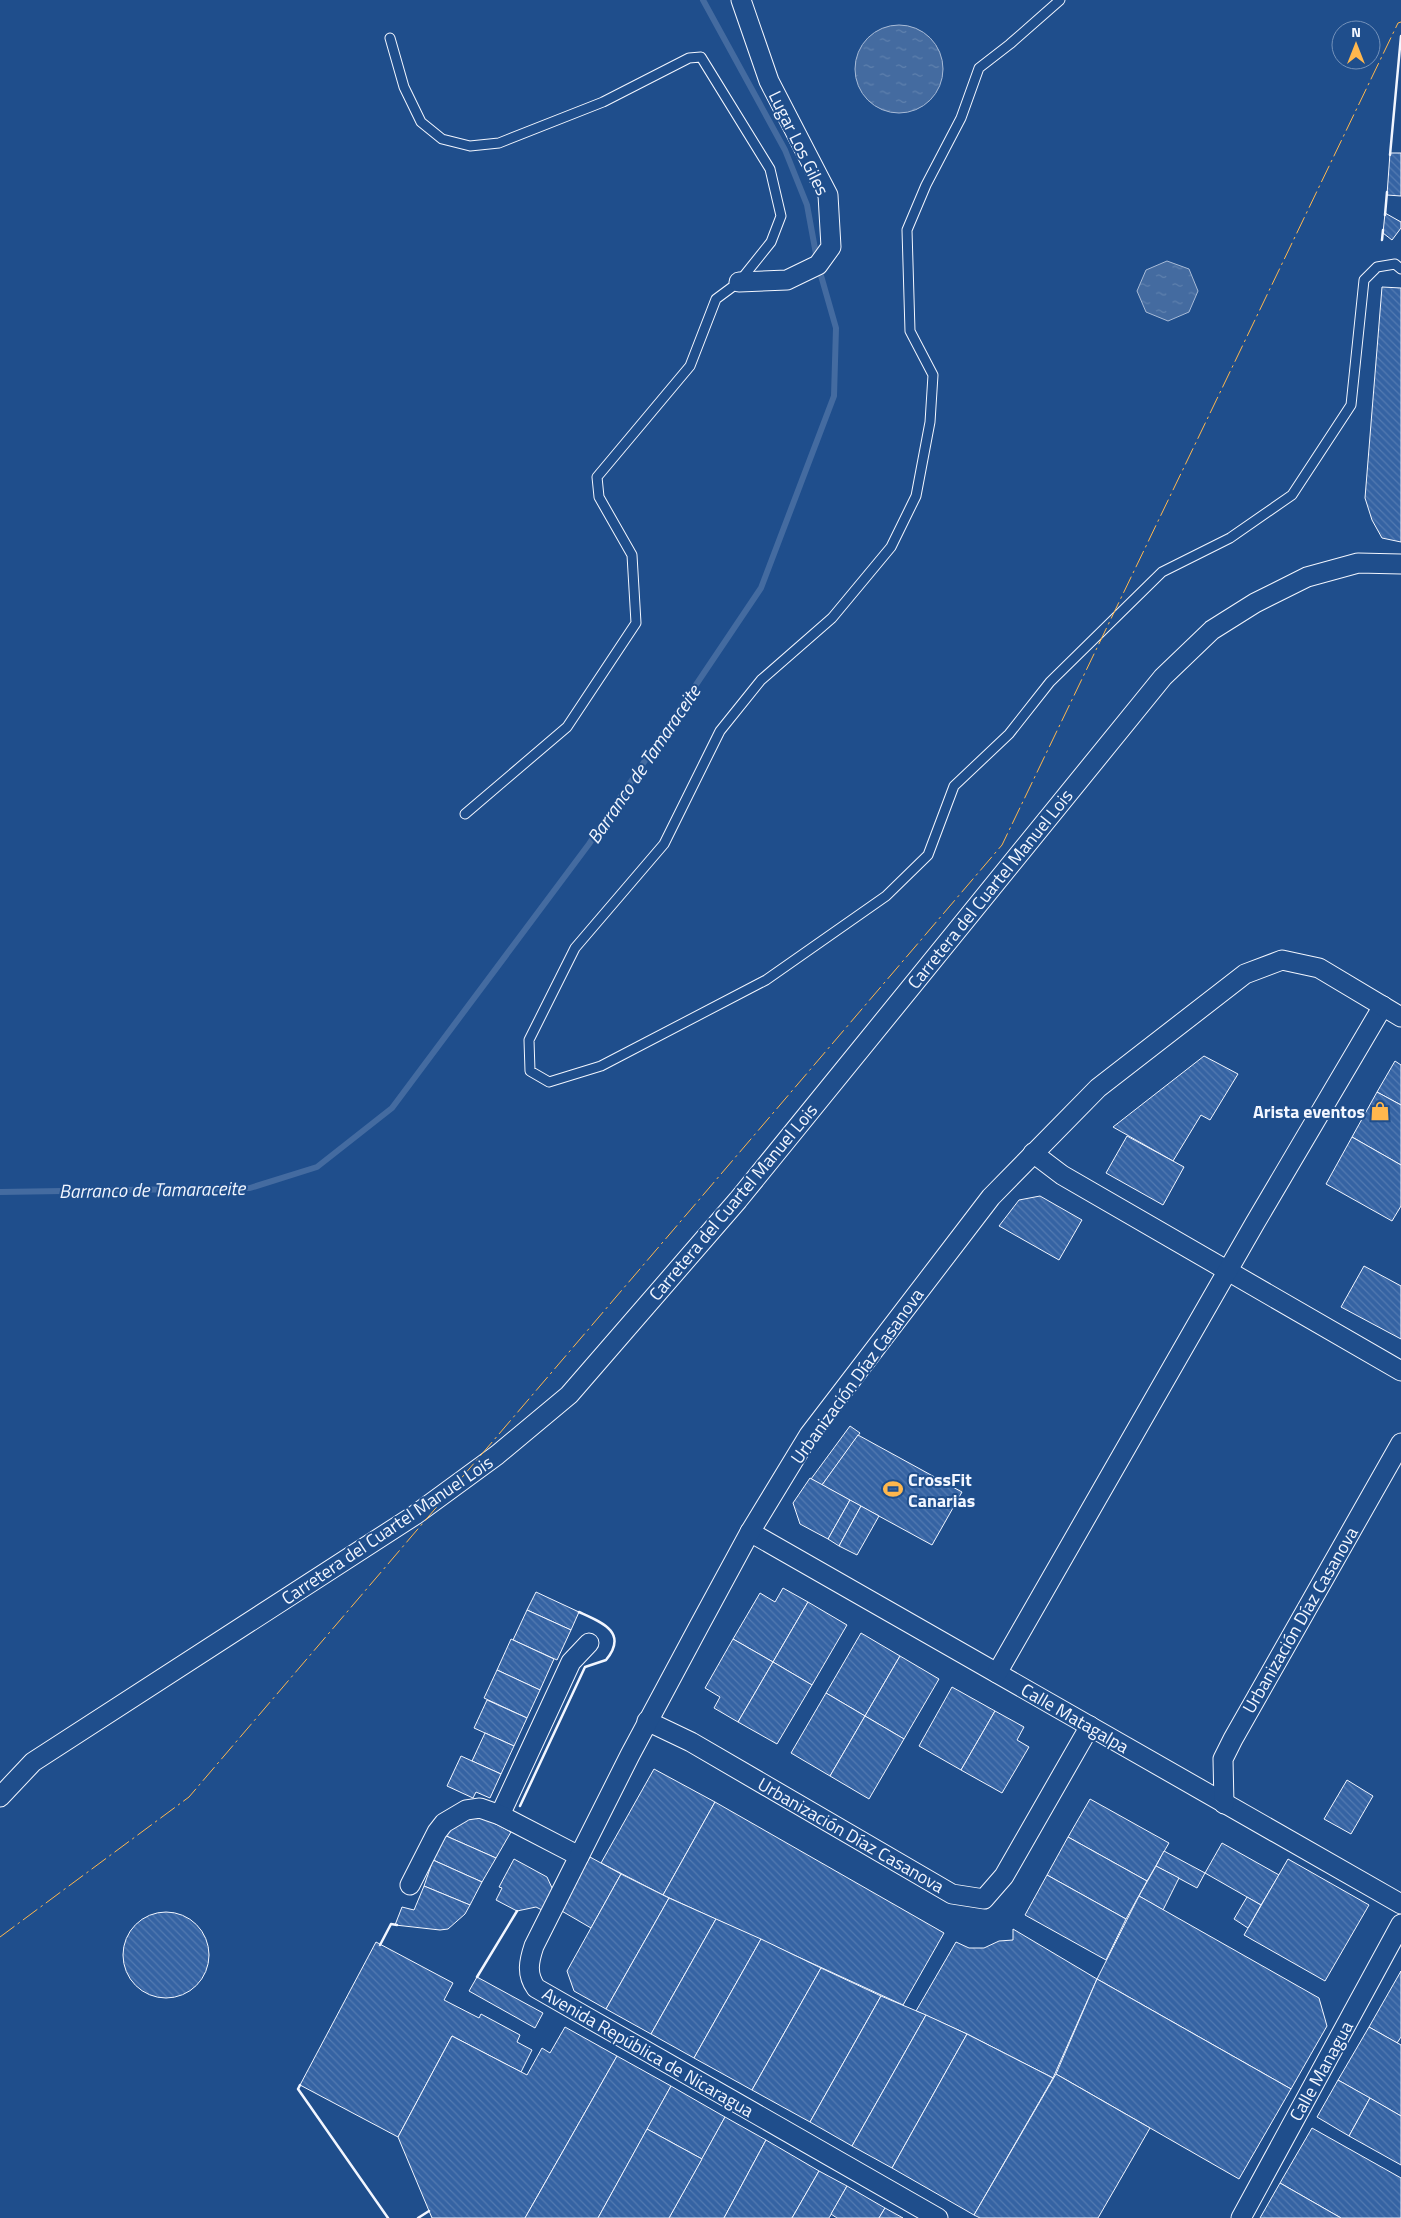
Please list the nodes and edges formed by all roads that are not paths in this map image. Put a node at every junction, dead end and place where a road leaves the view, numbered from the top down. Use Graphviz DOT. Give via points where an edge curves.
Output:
graph roads {
  1 [pos="741,0"];
  2 [pos="1060,0"];
  3 [pos="390,38"];
  4 [pos="1401,269"];
  5 [pos="739,282"];
  6 [pos="1401,564"];
  7 [pos="465,814"];
  8 [pos="1383,1006"];
  9 [pos="1401,1017"];
  10 [pos="1033,1153"];
  11 [pos="1227,1272"];
  12 [pos="1401,1371"];
  13 [pos="1401,1443"];
  14 [pos="750,1532"];
  15 [pos="589,1643"];
  16 [pos="997,1673"];
  17 [pos="648,1721"];
  18 [pos="1090,1726"];
  19 [pos="0,1797"];
  20 [pos="1224,1804"];
  21 [pos="500,1815"];
  22 [pos="579,1856"];
  23 [pos="410,1885"];
  24 [pos="1401,1904"];
  25 [pos="1401,1924"];
  26 [pos="938,2218"];
  27 [pos="1241,2218"];
  1 -- 5 [label="street, Lugar Los Giles" via="769,81 828,194 831,246 818,265 787,280"];
  2 -- 4 [label="lane" via="979,68 961,118 926,184 907,230 910,331 933,375 930,422 916,496 891,547 832,618 761,680 720,731 664,844 575,948 529,1040 530,1071 549,1082 601,1066 766,980 886,896 928,855 954,786 1009,734 1050,682 1162,572 1230,538 1292,496 1351,405 1364,280 1377,267 1394,264"];
  3 -- 5 [label="lane" via="404,87 421,122 442,139 470,146 499,143 603,102 689,58 701,58 770,169 781,216 771,242"];
  5 -- 7 [label="lane" via="716,299 690,366 597,476 599,496 632,555 636,623 567,726"];
  6 -- 19 [label="street, Carretera del Cuartel Manuel Lois" via="1358,563 1307,577 1255,603 1212,630 1163,677 738,1200 569,1395 497,1455 415,1515 33,1762"];
  8 -- 9 [label="street, Urbanización Díaz Casanova"];
  8 -- 10 [label="street, Urbanización Díaz Casanova" via="1319,968 1282,960 1245,974 1098,1088"];
  8 -- 11 [label="street"];
  10 -- 11 [label="street" via="1062,1175"];
  10 -- 14 [label="street, Urbanización Díaz Casanova" via="991,1197 809,1435"];
  11 -- 12 [label="street"];
  11 -- 16 [label="street"];
  13 -- 20 [label="street, Urbanización Díaz Casanova" via="1223,1759"];
  14 -- 16 [label="street, Calle Matagalpa"];
  14 -- 17 [label="street, Urbanización Díaz Casanova"];
  15 -- 21 [label="street" via="570,1662"];
  16 -- 18 [label="street, Calle Matagalpa"];
  17 -- 18 [label="street, Urbanización Díaz Casanova" via="691,1742 952,1894 984,1899 1004,1876"];
  17 -- 22 [label="street, Urbanización Díaz Casanova"];
  18 -- 20 [label="street, Calle Matagalpa"];
  20 -- 24 [label="street, Calle Matagalpa"];
  21 -- 22 [label="street"];
  21 -- 23 [label="street" via="480,1808 466,1810 444,1823 436,1832"];
  22 -- 26 [label="street, Avenida República de Nicaragua" via="528,1962 530,1980 536,1988"];
  25 -- 27 [label="street, Calle Managua"];
}
